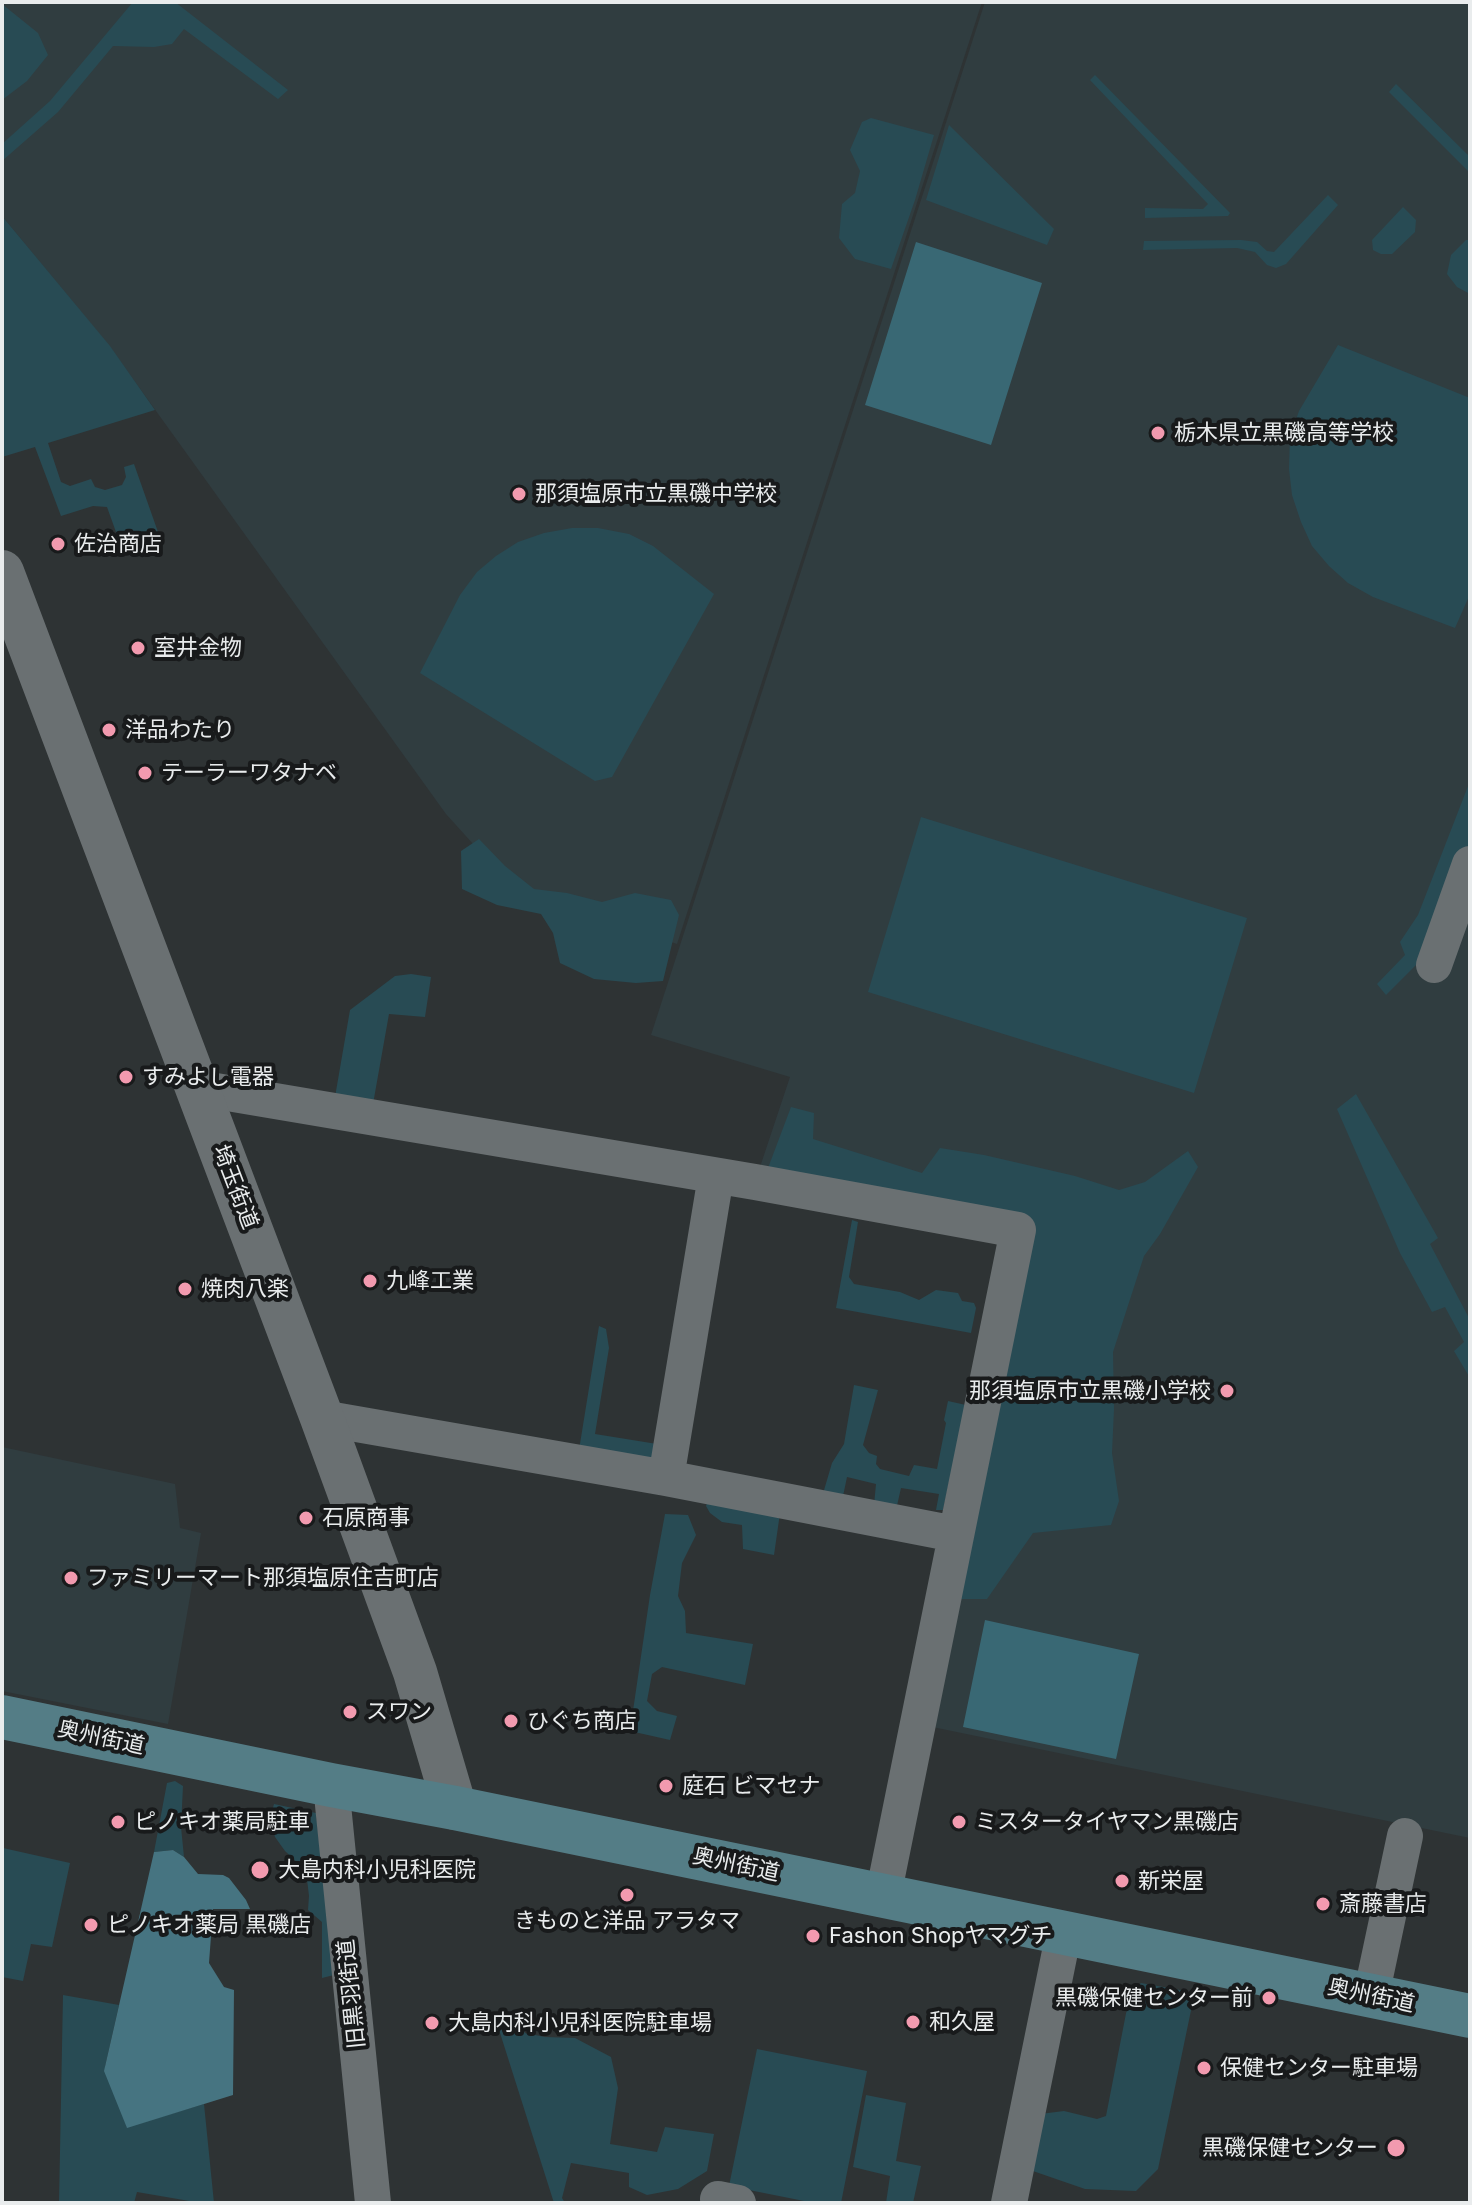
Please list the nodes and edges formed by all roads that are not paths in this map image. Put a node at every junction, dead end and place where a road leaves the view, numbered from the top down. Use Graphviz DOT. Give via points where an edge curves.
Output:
graph roads {
  1 [pos="2,572"];
  2 [pos="1470,864"];
  3 [pos="1434,965"];
  4 [pos="198,1088"];
  5 [pos="716,1176"];
  6 [pos="322,1418"];
  7 [pos="666,1478"];
  8 [pos="955,1534"];
  9 [pos="2,1717"];
  10 [pos="331,1785"];
  11 [pos="455,1808"];
  12 [pos="1405,1836"];
  13 [pos="883,1896"];
  14 [pos="1064,1932"];
  15 [pos="1371,1996"];
  16 [pos="1470,2016"];
  17 [pos="373,2203"];
  18 [pos="1009,2203"];
  1 -- 4 [label="street, 埼玉街道"];
  2 -- 3 [label="street"];
  4 -- 5 [label="street"];
  4 -- 6 [label="street, 埼玉街道"];
  5 -- 7 [label="street"];
  5 -- 8 [label="street" via="1018,1230"];
  6 -- 7 [label="street"];
  6 -- 11 [label="street, 埼玉街道" via="415,1672"];
  7 -- 8 [label="street"];
  8 -- 13 [label="street"];
  9 -- 10 [label="main road, 奥州街道"];
  10 -- 11 [label="main road, 奥州街道"];
  10 -- 17 [label="street, 旧黒羽街道"];
  11 -- 13 [label="main road, 奥州街道"];
  12 -- 15 [label="street"];
  13 -- 14 [label="main road, 奥州街道"];
  14 -- 15 [label="main road, 奥州街道"];
  14 -- 18 [label="street"];
  15 -- 16 [label="main road, 奥州街道"];
}
